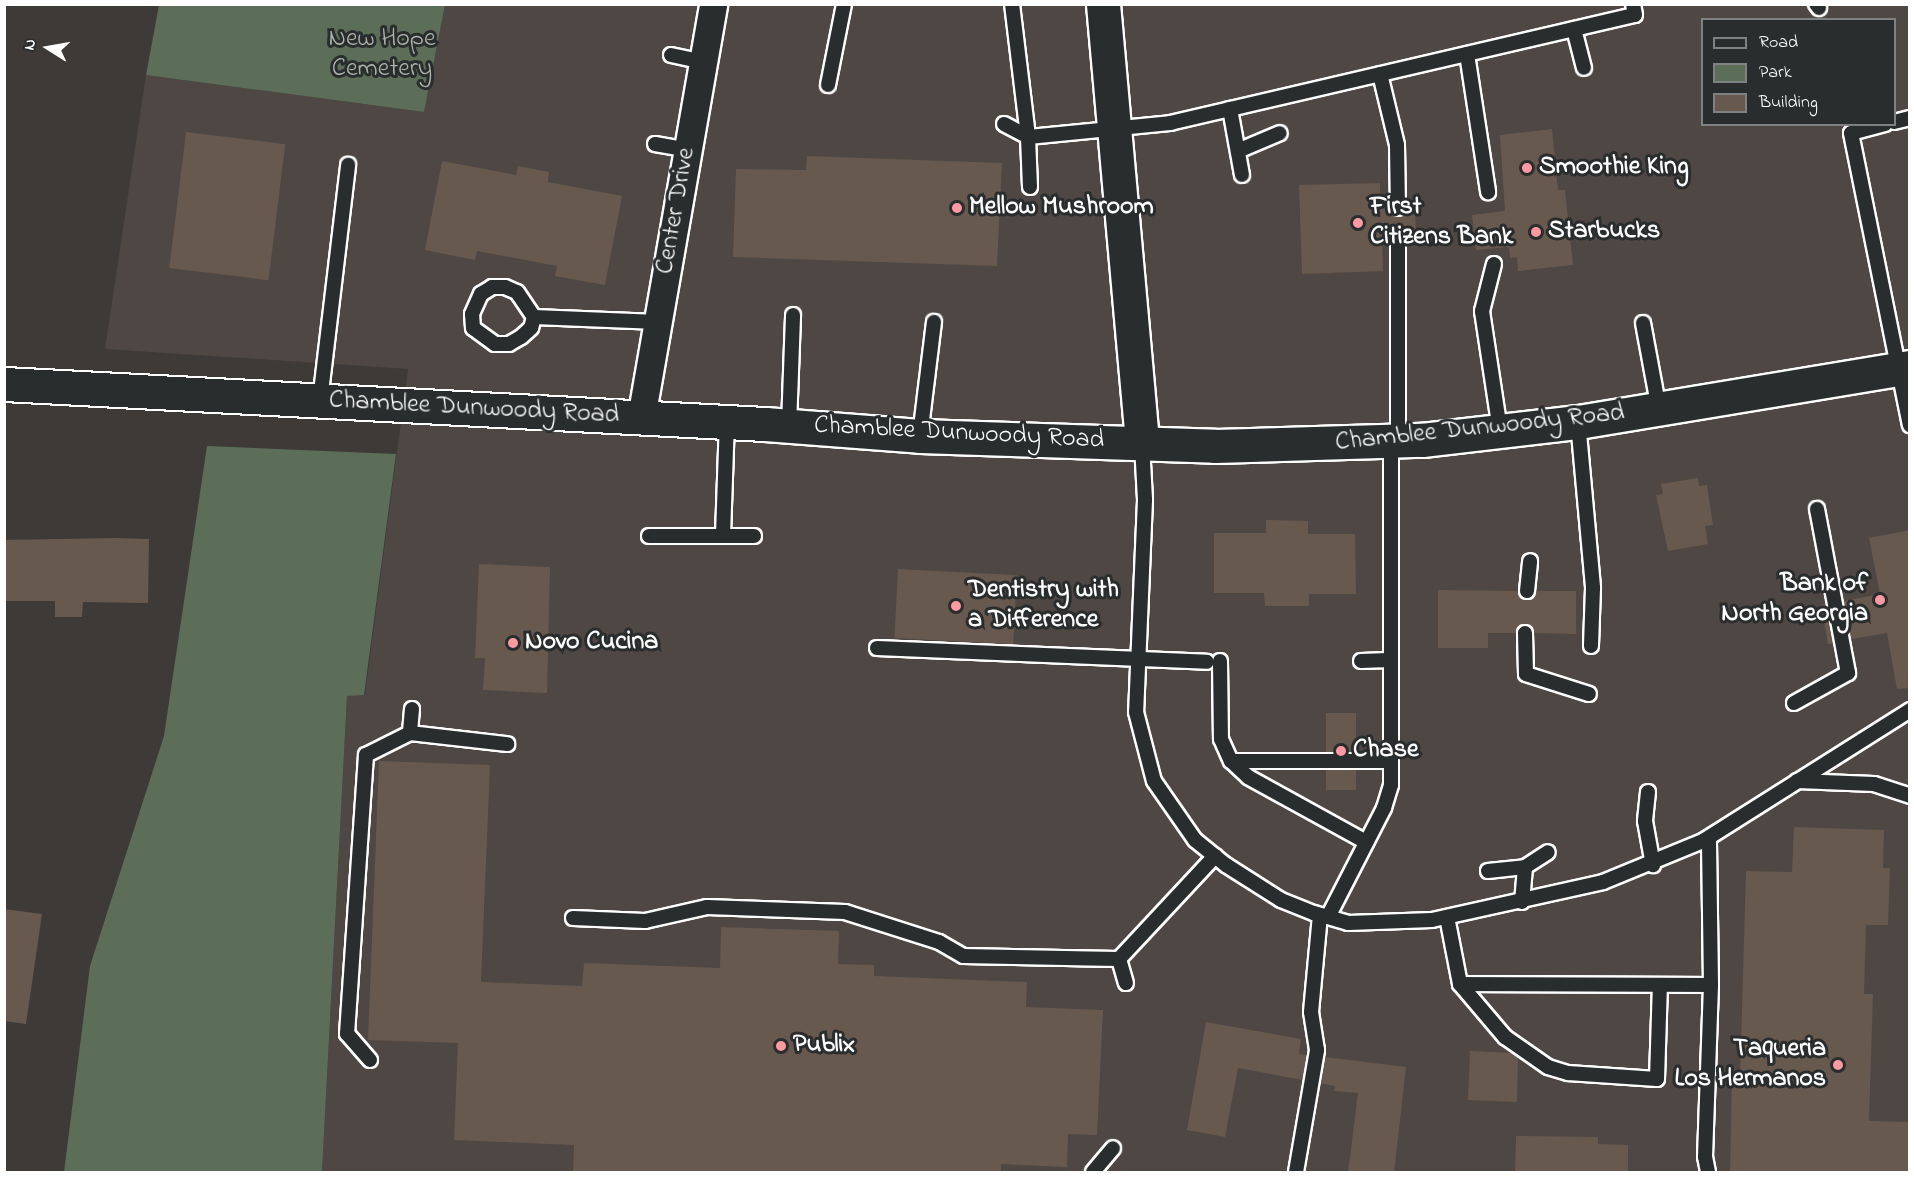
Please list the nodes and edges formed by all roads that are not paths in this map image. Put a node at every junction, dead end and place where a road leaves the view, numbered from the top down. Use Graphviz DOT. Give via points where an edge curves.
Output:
graph roads {
  1 [pos="713,4"];
  2 [pos="844,4"];
  3 [pos="1012,4"];
  4 [pos="1103,4"];
  5 [pos="1633,4"];
  6 [pos="1574,29"];
  7 [pos="1467,54"];
  8 [pos="671,55"];
  9 [pos="703,62"];
  10 [pos="1584,68"];
  11 [pos="1380,74"];
  12 [pos="828,85"];
  13 [pos="1230,109"];
  14 [pos="1004,124"];
  15 [pos="1877,126"];
  16 [pos="1112,131"];
  17 [pos="1280,133"];
  18 [pos="1028,137"];
  19 [pos="655,144"];
  20 [pos="688,150"];
  21 [pos="1240,150"];
  22 [pos="348,165"];
  23 [pos="1242,175"];
  24 [pos="1030,187"];
  25 [pos="1488,192"];
  26 [pos="1398,208"];
  27 [pos="1398,237"];
  28 [pos="1494,264"];
  29 [pos="792,315"];
  30 [pos="534,317"];
  31 [pos="658,321"];
  32 [pos="934,322"];
  33 [pos="1643,323"];
  34 [pos="1905,367"];
  35 [pos="4,384"];
  36 [pos="320,401"];
  37 [pos="1659,409"];
  38 [pos="641,418"];
  39 [pos="727,423"];
  40 [pos="1578,423"];
  41 [pos="1910,425"];
  42 [pos="789,426"];
  43 [pos="1500,431"];
  44 [pos="920,436"];
  45 [pos="1142,442"];
  46 [pos="1395,442"];
  47 [pos="1817,509"];
  48 [pos="723,535"];
  49 [pos="649,536"];
  50 [pos="754,536"];
  51 [pos="1530,561"];
  52 [pos="1527,591"];
  53 [pos="1525,633"];
  54 [pos="1591,646"];
  55 [pos="877,648"];
  56 [pos="1137,660"];
  57 [pos="1390,660"];
  58 [pos="1361,661"];
  59 [pos="1589,694"];
  60 [pos="1794,703"];
  61 [pos="412,709"];
  62 [pos="1910,710"];
  63 [pos="410,733"];
  64 [pos="507,744"];
  65 [pos="1231,761"];
  66 [pos="1391,761"];
  67 [pos="1797,781"];
  68 [pos="1648,792"];
  69 [pos="1910,796"];
  70 [pos="1709,838"];
  71 [pos="1366,842"];
  72 [pos="1548,852"];
  73 [pos="1215,856"];
  74 [pos="1653,865"];
  75 [pos="1524,867"];
  76 [pos="1488,871"];
  77 [pos="1522,902"];
  78 [pos="1324,916"];
  79 [pos="1448,917"];
  80 [pos="573,918"];
  81 [pos="1119,959"];
  82 [pos="1125,983"];
  83 [pos="1460,984"];
  84 [pos="1711,984"];
  85 [pos="1660,985"];
  86 [pos="370,1060"];
  87 [pos="1113,1148"];
  88 [pos="1093,1173"];
  89 [pos="1296,1173"];
  90 [pos="1708,1173"];
  1 -- 9 [label="street, Center Drive"];
  2 -- 12 [label="lane"];
  3 -- 18 [label="lane"];
  4 -- 16 [label="street"];
  5 -- 6 [label="lane" via="1635,15"];
  6 -- 7 [label="lane"];
  6 -- 10 [label="lane"];
  7 -- 11 [label="lane"];
  7 -- 25 [label="lane"];
  8 -- 9 [label="lane"];
  9 -- 20 [label="street, Center Drive"];
  11 -- 13 [label="lane"];
  11 -- 26 [label="lane" via="1394,132"];
  13 -- 16 [label="lane"];
  13 -- 21 [label="lane"];
  14 -- 18 [label="lane"];
  15 -- 34 [label="lane" via="1851,133"];
  16 -- 18 [label="lane"];
  16 -- 45 [label="street"];
  17 -- 21 [label="lane"];
  18 -- 24 [label="lane"];
  19 -- 20 [label="lane"];
  20 -- 31 [label="street, Center Drive"];
  21 -- 23 [label="lane"];
  22 -- 36 [label="lane"];
  27 -- 46 [label="lane"];
  28 -- 43 [label="lane" via="1482,311"];
  29 -- 42 [label="lane"];
  30 -- 30 [label="lane" via="517,292 505,287 481,294 472,314 473,328 495,344 509,344 521,337 531,328"];
  30 -- 31 [label="lane"];
  31 -- 38 [label="street, Center Drive"];
  32 -- 44 [label="lane"];
  33 -- 37 [label="lane"];
  34 -- 37 [label="street, Chamblee Dunwoody Road"];
  34 -- 41 [label="lane"];
  35 -- 36 [label="street, Chamblee Dunwoody Road"];
  36 -- 38 [label="street, Chamblee Dunwoody Road"];
  37 -- 40 [label="street, Chamblee Dunwoody Road"];
  38 -- 39 [label="street, Chamblee Dunwoody Road"];
  39 -- 42 [label="street, Chamblee Dunwoody Road"];
  39 -- 48 [label="lane"];
  40 -- 43 [label="street, Chamblee Dunwoody Road"];
  40 -- 54 [label="lane" via="1593,588"];
  42 -- 44 [label="street, Chamblee Dunwoody Road"];
  43 -- 46 [label="street, Chamblee Dunwoody Road"];
  44 -- 45 [label="street, Chamblee Dunwoody Road"];
  45 -- 46 [label="street, Chamblee Dunwoody Road" via="1200,446"];
  45 -- 56 [label="lane" via="1145,501"];
  46 -- 57 [label="lane"];
  47 -- 60 [label="lane" via="1848,673"];
  48 -- 49 [label="lane"];
  48 -- 50 [label="lane"];
  51 -- 52 [label="lane"];
  53 -- 59 [label="lane" via="1526,674"];
  55 -- 56 [label="lane"];
  56 -- 65 [label="lane" via="1213,661 1221,739"];
  56 -- 73 [label="lane" via="1136,712 1154,781 1195,840"];
  57 -- 58 [label="lane"];
  57 -- 66 [label="lane"];
  61 -- 63 [label="lane"];
  62 -- 67 [label="lane"];
  63 -- 64 [label="lane"];
  63 -- 86 [label="lane" via="366,755 347,1034"];
  65 -- 66 [label="lane"];
  65 -- 71 [label="lane" via="1248,777"];
  66 -- 71 [label="lane" via="1388,796"];
  67 -- 69 [label="lane" via="1874,784"];
  67 -- 70 [label="lane"];
  68 -- 74 [label="lane" via="1645,821"];
  70 -- 74 [label="lane"];
  70 -- 84 [label="lane"];
  71 -- 78 [label="lane"];
  72 -- 75 [label="lane"];
  73 -- 78 [label="lane" via="1281,900"];
  73 -- 81 [label="lane"];
  74 -- 77 [label="lane"];
  75 -- 76 [label="lane"];
  75 -- 77 [label="lane"];
  77 -- 79 [label="lane"];
  78 -- 79 [label="lane" via="1348,923 1389,924"];
  78 -- 89 [label="lane" via="1311,1012 1317,1050"];
  79 -- 83 [label="lane"];
  80 -- 81 [label="lane" via="645,921 708,907 844,912 939,942 963,956"];
  81 -- 82 [label="lane"];
  83 -- 85 [label="lane"];
  83 -- 85 [label="lane" via="1504,1037 1548,1067 1657,1079"];
  84 -- 85 [label="lane"];
  84 -- 90 [label="lane" via="1705,1157"];
  87 -- 88 [label="lane"];
}
